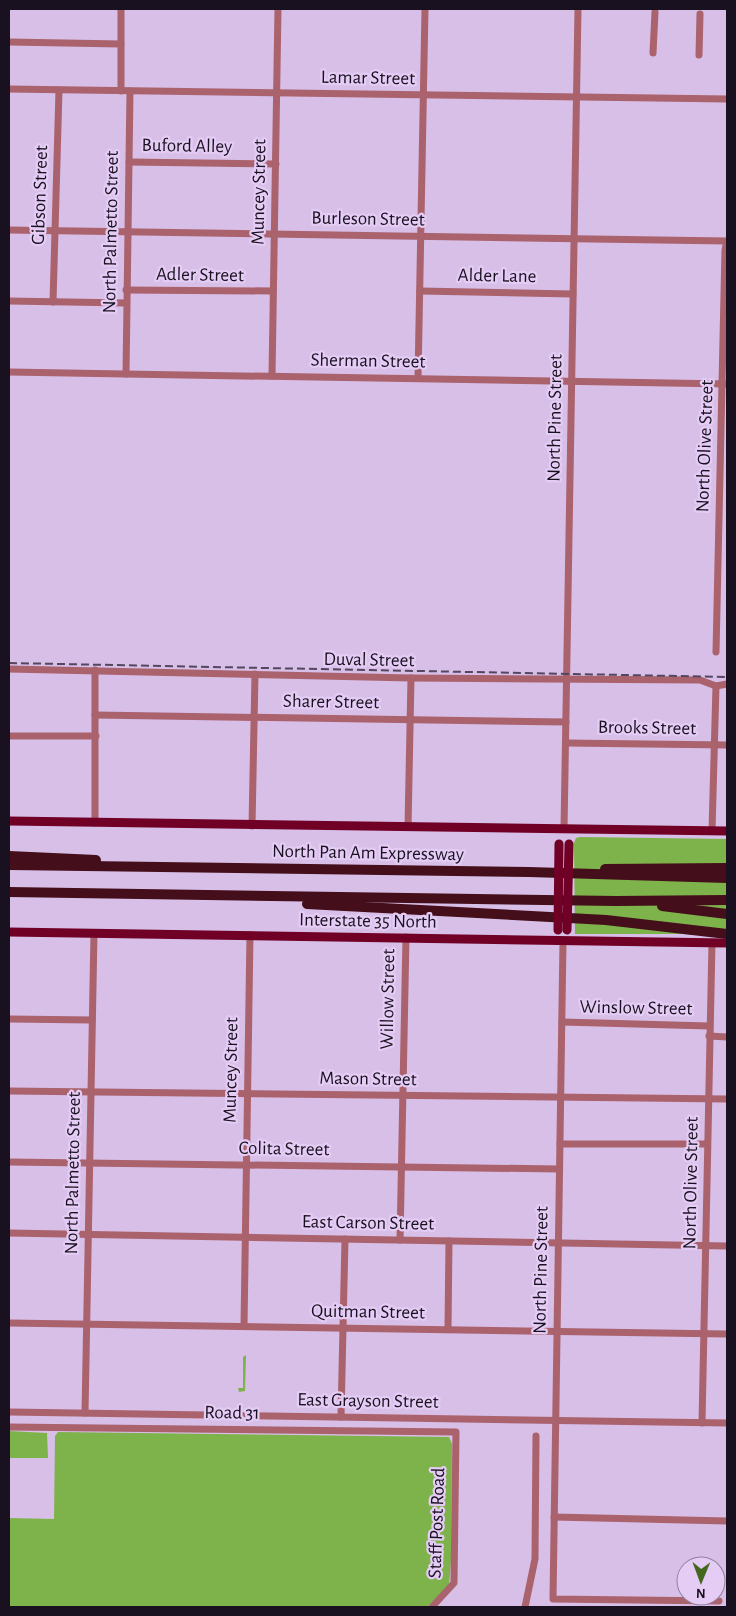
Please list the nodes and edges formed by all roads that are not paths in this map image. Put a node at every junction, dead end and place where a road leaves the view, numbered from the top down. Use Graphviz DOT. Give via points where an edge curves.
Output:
graph roads {
  1 [pos="121,9"];
  2 [pos="278,9"];
  3 [pos="425,9"];
  4 [pos="578,9"];
  5 [pos="654,12"];
  6 [pos="700,14"];
  7 [pos="9,42"];
  8 [pos="121,44"];
  9 [pos="653,53"];
  10 [pos="699,56"];
  11 [pos="9,89"];
  12 [pos="59,90"];
  13 [pos="121,91"];
  14 [pos="130,91"];
  15 [pos="277,93"];
  16 [pos="423,95"];
  17 [pos="576,97"];
  18 [pos="727,99"];
  19 [pos="129,162"];
  20 [pos="276,164"];
  21 [pos="9,230"];
  22 [pos="55,231"];
  23 [pos="128,232"];
  24 [pos="274,234"];
  25 [pos="421,236"];
  26 [pos="574,239"];
  27 [pos="727,241"];
  28 [pos="126,290"];
  29 [pos="273,291"];
  30 [pos="420,291"];
  31 [pos="573,294"];
  32 [pos="9,301"];
  33 [pos="53,302"];
  34 [pos="126,304"];
  35 [pos="9,372"];
  36 [pos="126,374"];
  37 [pos="272,376"];
  38 [pos="418,378"];
  39 [pos="572,382"];
  40 [pos="725,384"];
  41 [pos="718,530"];
  42 [pos="727,530"];
  43 [pos="716,652"];
  44 [pos="9,669"];
  45 [pos="95,670"];
  46 [pos="255,674"];
  47 [pos="411,678"];
  48 [pos="567,678"];
  49 [pos="727,684"];
  50 [pos="716,686"];
  51 [pos="95,715"];
  52 [pos="254,717"];
  53 [pos="411,719"];
  54 [pos="566,722"];
  55 [pos="9,736"];
  56 [pos="96,736"];
  57 [pos="566,743"];
  58 [pos="715,745"];
  59 [pos="727,746"];
  60 [pos="9,821"];
  61 [pos="95,823"];
  62 [pos="252,826"];
  63 [pos="408,827"];
  64 [pos="564,828"];
  65 [pos="712,830"];
  66 [pos="727,831"];
  67 [pos="9,856"];
  68 [pos="9,865"];
  69 [pos="184,868"];
  70 [pos="727,868"];
  71 [pos="529,872"];
  72 [pos="727,878"];
  73 [pos="9,892"];
  74 [pos="161,895"];
  75 [pos="254,896"];
  76 [pos="9,898"];
  77 [pos="727,900"];
  78 [pos="616,901"];
  79 [pos="727,914"];
  80 [pos="9,932"];
  81 [pos="94,933"];
  82 [pos="727,934"];
  83 [pos="250,935"];
  84 [pos="406,938"];
  85 [pos="563,942"];
  86 [pos="712,943"];
  87 [pos="727,943"];
  88 [pos="9,1019"];
  89 [pos="92,1020"];
  90 [pos="562,1022"];
  91 [pos="709,1026"];
  92 [pos="709,1036"];
  93 [pos="727,1036"];
  94 [pos="9,1091"];
  95 [pos="91,1092"];
  96 [pos="247,1094"];
  97 [pos="403,1096"];
  98 [pos="560,1098"];
  99 [pos="709,1098"];
  100 [pos="727,1099"];
  101 [pos="560,1144"];
  102 [pos="707,1144"];
  103 [pos="9,1162"];
  104 [pos="90,1163"];
  105 [pos="245,1164"];
  106 [pos="402,1168"];
  107 [pos="559,1168"];
  108 [pos="9,1233"];
  109 [pos="88,1234"];
  110 [pos="245,1238"];
  111 [pos="345,1239"];
  112 [pos="400,1240"];
  113 [pos="449,1241"];
  114 [pos="558,1243"];
  115 [pos="706,1246"];
  116 [pos="727,1246"];
  117 [pos="9,1323"];
  118 [pos="86,1324"];
  119 [pos="244,1326"];
  120 [pos="345,1328"];
  121 [pos="448,1329"];
  122 [pos="557,1330"];
  123 [pos="703,1333"];
  124 [pos="727,1334"];
  125 [pos="9,1412"];
  126 [pos="85,1413"];
  127 [pos="341,1417"];
  128 [pos="555,1421"];
  129 [pos="702,1423"];
  130 [pos="727,1423"];
  131 [pos="9,1427"];
  132 [pos="456,1432"];
  133 [pos="536,1436"];
  134 [pos="554,1517"];
  135 [pos="727,1521"];
  136 [pos="676,1600"];
  137 [pos="432,1607"];
  138 [pos="525,1607"];
  1 -- 8 [label="street"];
  2 -- 15 [label="street, Muncey Street"];
  3 -- 16 [label="street"];
  4 -- 17 [label="street, North Pine Street"];
  5 -- 9 [label="street"];
  6 -- 10 [label="street"];
  7 -- 8 [label="street"];
  8 -- 13 [label="street"];
  11 -- 12 [label="street, Lamar Street"];
  12 -- 13 [label="street, Lamar Street"];
  12 -- 22 [label="street, Gibson Street"];
  13 -- 14 [label="street, Lamar Street"];
  14 -- 15 [label="street, Lamar Street"];
  14 -- 19 [label="street, North Palmetto Street"];
  15 -- 16 [label="street, Lamar Street"];
  15 -- 20 [label="street, Muncey Street"];
  16 -- 17 [label="street, Lamar Street"];
  16 -- 25 [label="street"];
  17 -- 18 [label="street, Lamar Street"];
  17 -- 26 [label="street, North Pine Street"];
  19 -- 20 [label="street, Buford Alley"];
  19 -- 23 [label="street, North Palmetto Street"];
  20 -- 24 [label="street, Muncey Street"];
  21 -- 22 [label="street, Burleson Street"];
  22 -- 23 [label="street, Burleson Street"];
  22 -- 33 [label="street, Gibson Street"];
  23 -- 24 [label="street, Burleson Street"];
  23 -- 28 [label="street, North Palmetto Street"];
  24 -- 25 [label="street, Burleson Street"];
  24 -- 29 [label="street, Muncey Street"];
  25 -- 26 [label="street, Burleson Street"];
  25 -- 30 [label="street"];
  26 -- 27 [label="street, Burleson Street"];
  26 -- 31 [label="street, North Pine Street"];
  27 -- 40 [label="street, North Olive Street"];
  28 -- 29 [label="street, Adler Street"];
  28 -- 34 [label="street, North Palmetto Street"];
  29 -- 37 [label="street, Muncey Street"];
  30 -- 31 [label="street, Alder Lane"];
  30 -- 38 [label="street"];
  31 -- 39 [label="street, North Pine Street"];
  32 -- 33 [label="street"];
  33 -- 34 [label="street"];
  34 -- 36 [label="street, North Palmetto Street"];
  35 -- 36 [label="street, Sherman Street"];
  36 -- 37 [label="street, Sherman Street"];
  37 -- 38 [label="street, Sherman Street"];
  38 -- 39 [label="street, Sherman Street"];
  39 -- 40 [label="street, Sherman Street"];
  39 -- 48 [label="street, North Pine Street"];
  40 -- 41 [label="street, North Olive Street"];
  41 -- 42 [label="street"];
  41 -- 43 [label="street, North Olive Street"];
  44 -- 45 [label="street, Duval Street"];
  45 -- 46 [label="street, Duval Street"];
  45 -- 51 [label="street"];
  46 -- 47 [label="street, Duval Street"];
  46 -- 52 [label="street"];
  47 -- 48 [label="street, Duval Street"];
  47 -- 53 [label="street"];
  48 -- 50 [label="street, Duval Street" via="700,680"];
  48 -- 54 [label="street, North Pine Street"];
  49 -- 50 [label="street, Duval Street"];
  50 -- 58 [label="street"];
  51 -- 52 [label="street, Sharer Street"];
  51 -- 56 [label="street"];
  52 -- 53 [label="street, Sharer Street"];
  52 -- 62 [label="street"];
  53 -- 54 [label="street, Sharer Street"];
  53 -- 63 [label="street"];
  54 -- 57 [label="street, North Pine Street"];
  55 -- 56 [label="street"];
  56 -- 61 [label="street"];
  57 -- 58 [label="street, Brooks Street"];
  57 -- 64 [label="street, North Pine Street"];
  58 -- 59 [label="street, Brooks Street"];
  58 -- 65 [label="street"];
  60 -- 61 [label="main road"];
  61 -- 62 [label="main road"];
  62 -- 63 [label="main road"];
  63 -- 64 [label="main road"];
  64 -- 65 [label="main road"];
  64 -- 85 [label="main road, North Pine Street, bridge"];
  65 -- 66 [label="main road"];
  67 -- 69 [label="highway" via="64,857"];
  68 -- 69 [label="highway, North Pan Am Expressway"];
  69 -- 71 [label="highway, North Pan Am Expressway"];
  70 -- 71 [label="highway"];
  71 -- 72 [label="highway, North Pan Am Expressway"];
  73 -- 74 [label="highway"];
  74 -- 75 [label="highway"];
  74 -- 76 [label="highway"];
  75 -- 78 [label="highway"];
  75 -- 82 [label="highway" via="306,904 606,920"];
  77 -- 78 [label="highway"];
  78 -- 79 [label="highway"];
  80 -- 81 [label="main road, Interstate 35 North"];
  81 -- 83 [label="main road, Interstate 35 North"];
  81 -- 89 [label="street, North Palmetto Street"];
  83 -- 84 [label="main road, Interstate 35 North"];
  83 -- 96 [label="street, Muncey Street"];
  84 -- 85 [label="main road, Interstate 35 North"];
  84 -- 97 [label="street, Willow Street"];
  85 -- 86 [label="main road, Interstate 35 North"];
  85 -- 90 [label="street, North Pine Street"];
  86 -- 87 [label="main road, Interstate 35 North"];
  86 -- 91 [label="street, North Olive Street"];
  88 -- 89 [label="street"];
  89 -- 95 [label="street, North Palmetto Street"];
  90 -- 91 [label="street, Winslow Street"];
  90 -- 98 [label="street, North Pine Street"];
  91 -- 92 [label="street, North Olive Street"];
  92 -- 93 [label="street"];
  92 -- 99 [label="street, North Olive Street"];
  94 -- 95 [label="street, Mason Street"];
  95 -- 96 [label="street, Mason Street"];
  95 -- 104 [label="street, North Palmetto Street"];
  96 -- 97 [label="street, Mason Street"];
  96 -- 105 [label="street, Muncey Street"];
  97 -- 98 [label="street, Mason Street"];
  97 -- 106 [label="street, Willow Street"];
  98 -- 99 [label="street, Mason Street"];
  98 -- 101 [label="street, North Pine Street"];
  99 -- 100 [label="street, Mason Street"];
  99 -- 102 [label="street, North Olive Street"];
  101 -- 102 [label="street"];
  101 -- 107 [label="street, North Pine Street"];
  102 -- 115 [label="street, North Olive Street"];
  103 -- 104 [label="street, Colita Street"];
  104 -- 105 [label="street, Colita Street"];
  104 -- 109 [label="street, North Palmetto Street"];
  105 -- 106 [label="street, Colita Street"];
  105 -- 110 [label="street, Muncey Street"];
  106 -- 107 [label="street, Colita Street"];
  106 -- 112 [label="street, Willow Street"];
  107 -- 114 [label="street, North Pine Street"];
  108 -- 109 [label="street, East Carson Street"];
  109 -- 110 [label="street, East Carson Street"];
  109 -- 118 [label="street, North Palmetto Street"];
  110 -- 111 [label="street, East Carson Street"];
  110 -- 119 [label="street, Muncey Street"];
  111 -- 112 [label="street, East Carson Street"];
  111 -- 120 [label="street"];
  112 -- 113 [label="street, East Carson Street"];
  113 -- 114 [label="street, East Carson Street"];
  113 -- 121 [label="street"];
  114 -- 115 [label="street, East Carson Street"];
  114 -- 122 [label="street, North Pine Street"];
  115 -- 116 [label="street, East Carson Street"];
  115 -- 123 [label="street, North Olive Street"];
  117 -- 118 [label="street, Quitman Street"];
  118 -- 119 [label="street, Quitman Street"];
  118 -- 126 [label="street, North Palmetto Street"];
  119 -- 120 [label="street, Quitman Street"];
  120 -- 121 [label="street, Quitman Street"];
  120 -- 127 [label="street"];
  121 -- 122 [label="street, Quitman Street"];
  122 -- 123 [label="street, Quitman Street"];
  122 -- 128 [label="street, North Pine Street"];
  123 -- 124 [label="street, Quitman Street"];
  123 -- 129 [label="street, North Olive Street"];
  125 -- 126 [label="street, East Grayson Street"];
  126 -- 127 [label="street, East Grayson Street"];
  127 -- 128 [label="street, East Grayson Street"];
  128 -- 129 [label="street, East Grayson Street"];
  128 -- 134 [label="street, North Pine Street"];
  129 -- 130 [label="street, East Grayson Street"];
  131 -- 132 [label="street, Road 31"];
  132 -- 137 [label="street, Staff Post Road" via="454,1583"];
  133 -- 138 [label="street" via="535,1559"];
  134 -- 135 [label="street"];
  134 -- 136 [label="street, North Pine Street" via="553,1599"];
}
